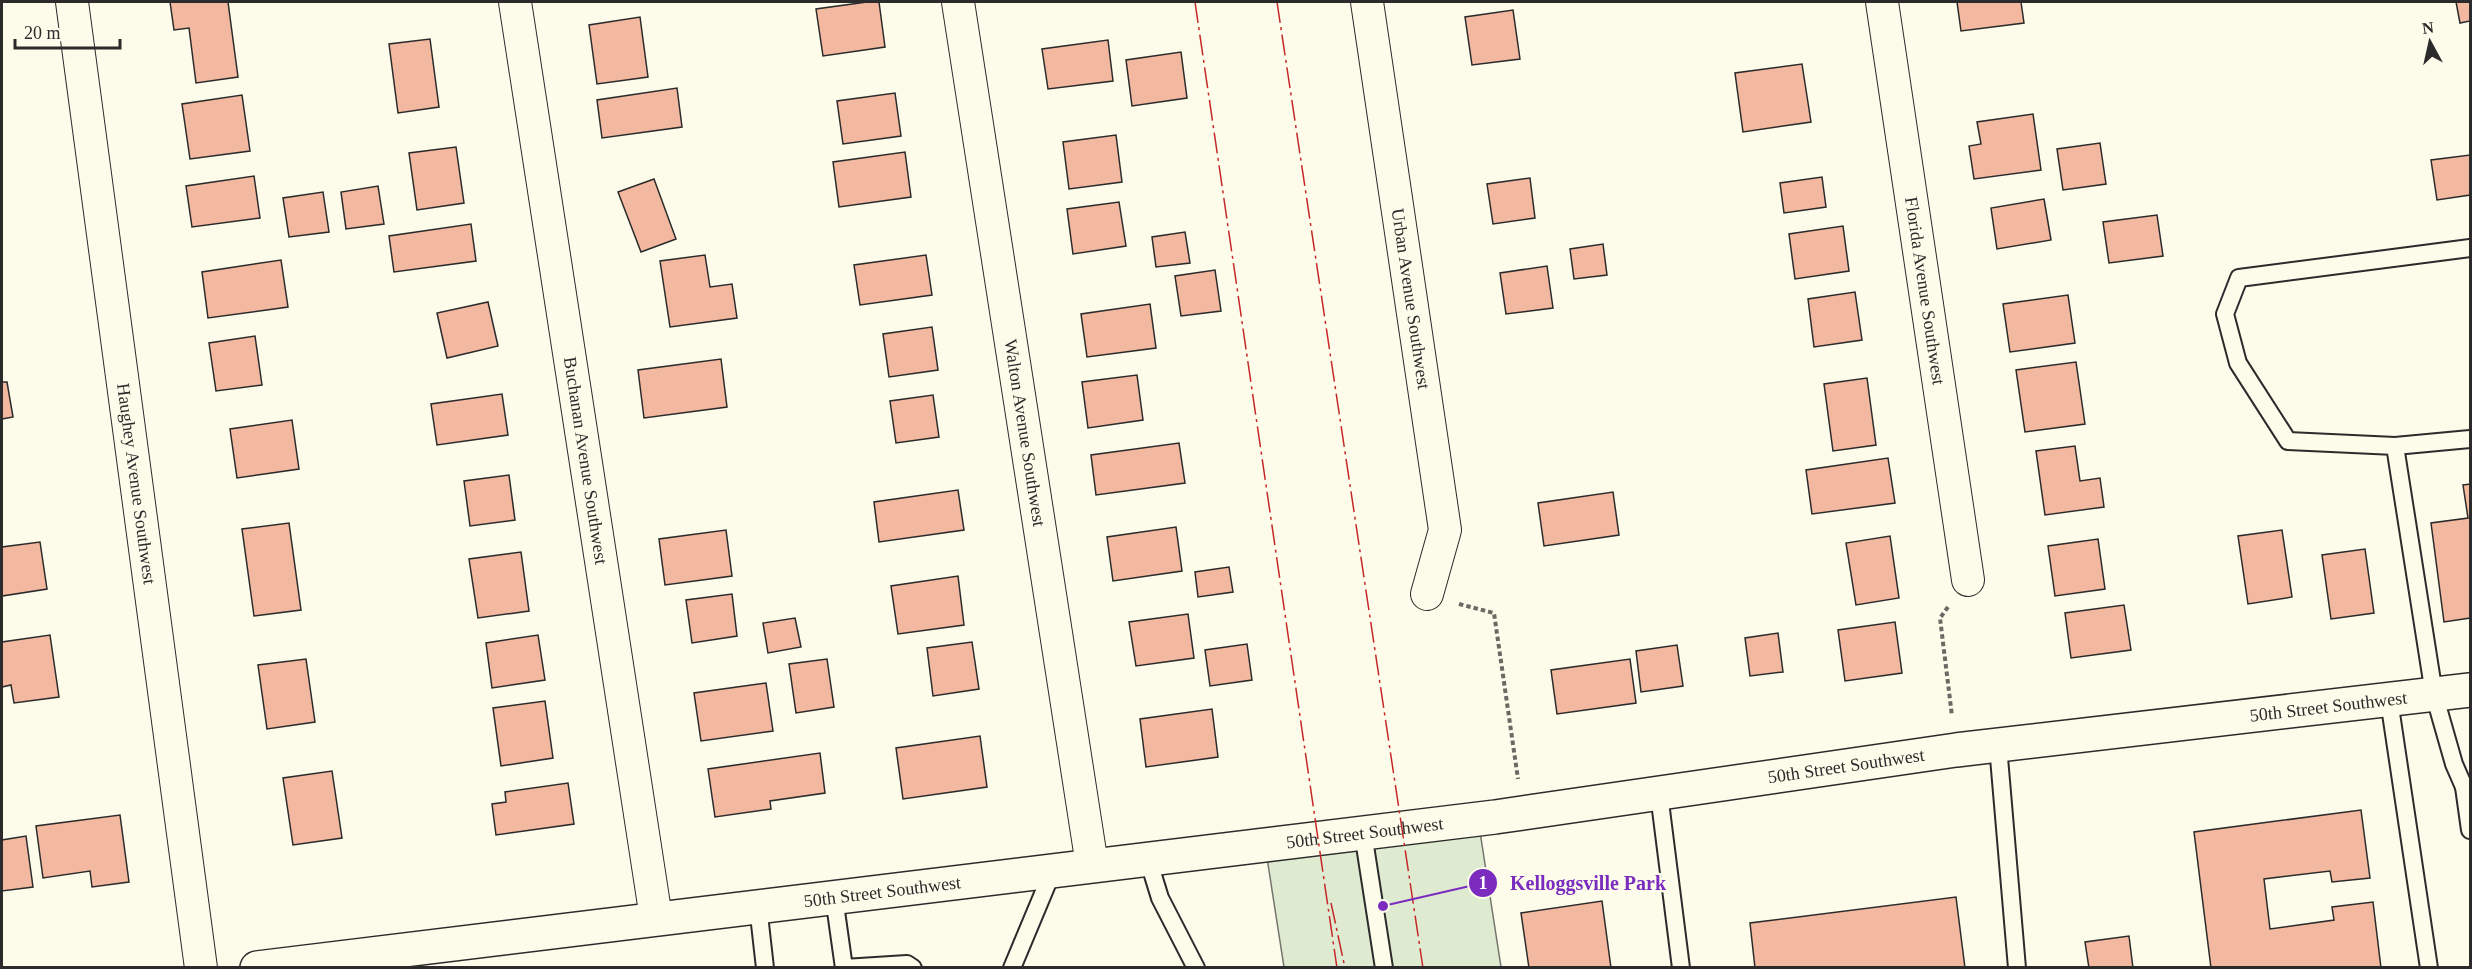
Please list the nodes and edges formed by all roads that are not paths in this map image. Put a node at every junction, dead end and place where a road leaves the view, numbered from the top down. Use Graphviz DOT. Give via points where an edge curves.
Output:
graph roads {
  1 [pos="72,2"];
  2 [pos="515,2"];
  3 [pos="958,2"];
  4 [pos="1367,2"];
  5 [pos="1882,2"];
  6 [pos="2470,248"];
  7 [pos="2470,439"];
  8 [pos="2395,446"];
  9 [pos="1968,580"];
  10 [pos="1427,594"];
  11 [pos="2470,690"];
  12 [pos="2434,694"];
  13 [pos="2389,699"];
  14 [pos="1998,746"];
  15 [pos="2467,786"];
  16 [pos="1659,794"];
  17 [pos="2470,830"];
  18 [pos="1363,833"];
  19 [pos="1148,859"];
  20 [pos="1092,865"];
  21 [pos="1053,870"];
  22 [pos="834,897"];
  23 [pos="758,906"];
  24 [pos="656,918"];
  25 [pos="201,968"];
  26 [pos="257,968"];
  27 [pos="765,968"];
  28 [pos="843,968"];
  29 [pos="913,968"];
  30 [pos="1012,968"];
  31 [pos="1196,968"];
  32 [pos="1384,968"];
  33 [pos="1682,968"];
  34 [pos="2017,968"];
  35 [pos="2429,968"];
  1 -- 25 [label="street, Haughey Avenue Southwest"];
  2 -- 24 [label="street, Buchanan Avenue Southwest"];
  3 -- 20 [label="street, Walton Avenue Southwest"];
  4 -- 10 [label="street, Urban Avenue Southwest" via="1444,530"];
  5 -- 9 [label="street, Florida Avenue Southwest"];
  6 -- 8 [label="lane" via="2239,278 2225,314 2238,363 2288,441"];
  7 -- 8 [label="lane"];
  8 -- 12 [label="lane"];
  11 -- 12 [label="street, 50th Street Southwest"];
  12 -- 13 [label="street, 50th Street Southwest"];
  12 -- 15 [label="lane" via="2454,764"];
  13 -- 14 [label="street, 50th Street Southwest"];
  13 -- 35 [label="lane"];
  14 -- 16 [label="street, 50th Street Southwest"];
  14 -- 34 [label="lane"];
  15 -- 17 [label="lane"];
  16 -- 18 [label="street, 50th Street Southwest"];
  16 -- 33 [label="lane"];
  18 -- 19 [label="street, 50th Street Southwest"];
  18 -- 32 [label="lane"];
  19 -- 20 [label="street, 50th Street Southwest"];
  19 -- 31 [label="lane" via="1160,898"];
  20 -- 21 [label="street, 50th Street Southwest"];
  21 -- 22 [label="street, 50th Street Southwest"];
  21 -- 30 [label="lane"];
  22 -- 23 [label="street, 50th Street Southwest"];
  22 -- 28 [label="lane"];
  23 -- 24 [label="street, 50th Street Southwest"];
  23 -- 27 [label="lane"];
  24 -- 26 [label="street, 50th Street Southwest"];
  28 -- 29 [label="lane" via="907,964"];
}
